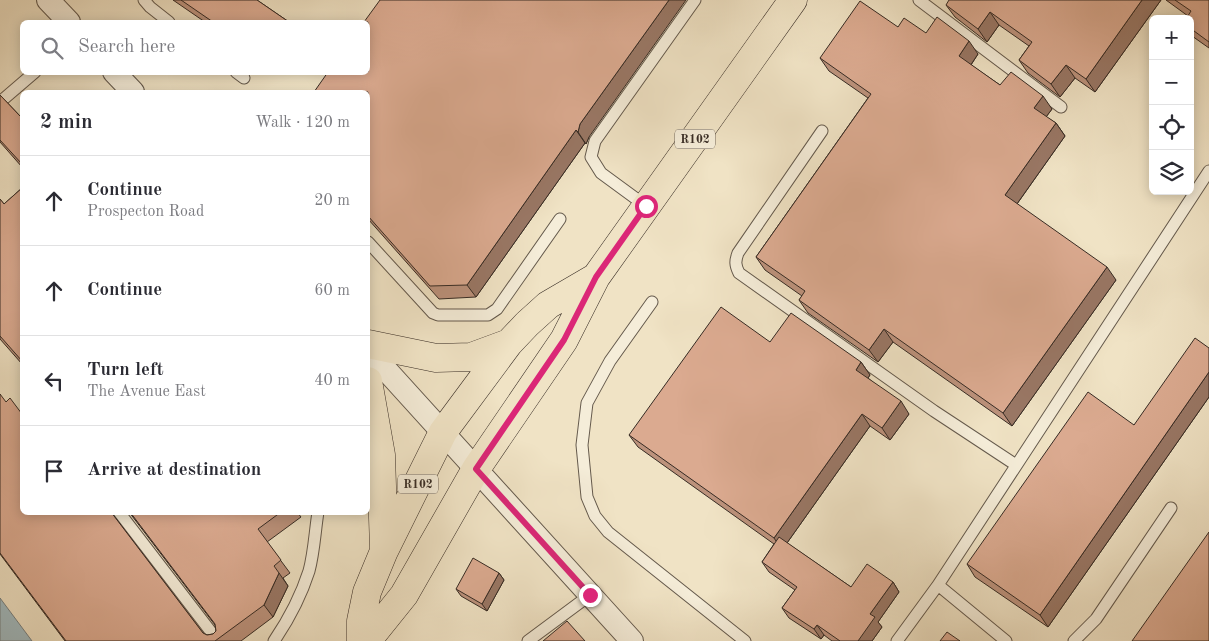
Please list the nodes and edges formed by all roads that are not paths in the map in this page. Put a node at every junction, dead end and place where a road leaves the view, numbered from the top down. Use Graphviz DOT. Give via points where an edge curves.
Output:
graph roads {
  1 [pos="48,0"];
  2 [pos="144,0"];
  3 [pos="694,0"];
  4 [pos="793,0"];
  5 [pos="919,0"];
  6 [pos="67,20"];
  7 [pos="166,20"];
  8 [pos="32,75"];
  9 [pos="117,75"];
  10 [pos="130,90"];
  11 [pos="0,102"];
  12 [pos="1061,107"];
  13 [pos="822,131"];
  14 [pos="1209,172"];
  15 [pos="646,206"];
  16 [pos="560,219"];
  17 [pos="370,244"];
  18 [pos="596,277"];
  19 [pos="652,302"];
  20 [pos="510,343"];
  21 [pos="370,344"];
  22 [pos="370,352"];
  23 [pos="370,392"];
  24 [pos="443,432"];
  25 [pos="1016,466"];
  26 [pos="476,469"];
  27 [pos="1171,508"];
  28 [pos="121,515"];
  29 [pos="318,515"];
  30 [pos="384,551"];
  31 [pos="938,585"];
  32 [pos="590,595"];
  33 [pos="541,637"];
  34 [pos="218,641"];
  35 [pos="274,641"];
  36 [pos="361,641"];
  37 [pos="367,641"];
  38 [pos="528,641"];
  39 [pos="632,641"];
  40 [pos="744,641"];
  41 [pos="897,641"];
  42 [pos="1006,641"];
  43 [pos="1074,641"];
  1 -- 6 [label="street"];
  2 -- 7 [label="lane"];
  3 -- 15 [label="lane" via="595,141 591,157 601,173"];
  4 -- 15 [label="main road, R102"];
  5 -- 12 [label="lane"];
  8 -- 11 [label="lane"];
  9 -- 10 [label="street"];
  13 -- 25 [label="lane" via="738,253 735,261 739,273"];
  14 -- 25 [label="lane"];
  15 -- 18 [label="main road, R102"];
  16 -- 17 [label="lane" via="497,309 488,315 433,313"];
  18 -- 20 [label="main road, R102" via="548,305"];
  18 -- 26 [label="main road, R102" via="564,340"];
  19 -- 40 [label="lane" via="610,361 587,403 582,445 587,497 595,516 608,532"];
  20 -- 21 [label="main road" via="471,357 436,358"];
  20 -- 24 [label="main road, R102"];
  22 -- 24 [label="street"];
  23 -- 30 [label="main road" via="381,455"];
  24 -- 26 [label="street"];
  24 -- 30 [label="main road, R102"];
  25 -- 31 [label="lane"];
  26 -- 32 [label="street"];
  26 -- 37 [label="main road, R102" via="404,595"];
  27 -- 43 [label="lane" via="1096,619"];
  28 -- 34 [label="lane"];
  29 -- 35 [label="lane" via="309,569 286,623"];
  30 -- 36 [label="main road, R102" via="367,592"];
  31 -- 41 [label="lane"];
  31 -- 42 [label="lane"];
  32 -- 33 [label="lane"];
  32 -- 39 [label="street"];
  33 -- 38 [label="lane"];
}
